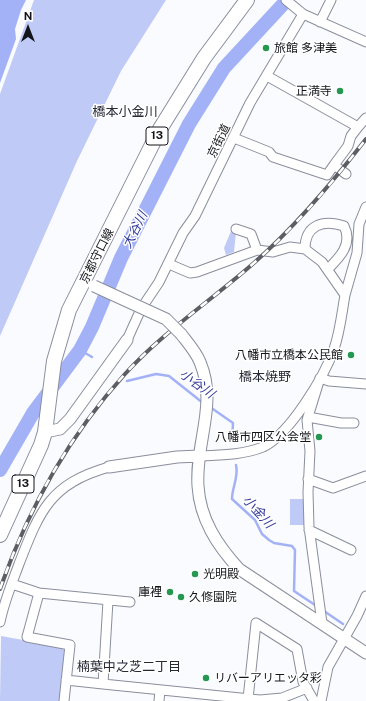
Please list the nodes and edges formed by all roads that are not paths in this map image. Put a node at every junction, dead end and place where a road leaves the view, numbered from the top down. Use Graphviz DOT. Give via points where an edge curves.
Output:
graph roads {
  1 [pos="247,0"];
  2 [pos="331,0"];
  3 [pos="288,3"];
  4 [pos="303,14"];
  5 [pos="320,22"];
  6 [pos="366,42"];
  7 [pos="267,76"];
  8 [pos="366,118"];
  9 [pos="358,127"];
  10 [pos="234,138"];
  11 [pos="334,165"];
  12 [pos="346,174"];
  13 [pos="365,211"];
  14 [pos="236,229"];
  15 [pos="305,249"];
  16 [pos="257,250"];
  17 [pos="168,264"];
  18 [pos="328,269"];
  19 [pos="89,284"];
  20 [pos="345,295"];
  21 [pos="127,340"];
  22 [pos="320,378"];
  23 [pos="366,384"];
  24 [pos="308,417"];
  25 [pos="354,423"];
  26 [pos="45,432"];
  27 [pos="199,456"];
  28 [pos="109,466"];
  29 [pos="366,476"];
  30 [pos="308,479"];
  31 [pos="309,530"];
  32 [pos="0,535"];
  33 [pos="351,550"];
  34 [pos="12,584"];
  35 [pos="39,593"];
  36 [pos="366,596"];
  37 [pos="108,601"];
  38 [pos="130,602"];
  39 [pos="321,614"];
  40 [pos="0,622"];
  41 [pos="345,638"];
  42 [pos="366,653"];
  43 [pos="66,680"];
  44 [pos="103,684"];
  45 [pos="306,688"];
  46 [pos="160,690"];
  47 [pos="201,698"];
  48 [pos="248,700"];
  49 [pos="64,701"];
  50 [pos="159,701"];
  51 [pos="260,701"];
  52 [pos="314,701"];
  53 [pos="321,701"];
  1 -- 19 [label="main road, 京都守口線 / 13" via="204,58 160,129"];
  2 -- 5 [label="street"];
  3 -- 4 [label="street"];
  4 -- 5 [label="street"];
  4 -- 7 [label="street, 京街道"];
  5 -- 6 [label="street"];
  7 -- 9 [label="street"];
  7 -- 10 [label="street, 京街道" via="250,103"];
  8 -- 9 [label="street"];
  9 -- 11 [label="street"];
  10 -- 11 [label="street" via="269,152 273,157 327,175"];
  10 -- 17 [label="street, 京街道"];
  11 -- 12 [label="street"];
  13 -- 20 [label="street" via="359,224 357,253"];
  14 -- 16 [label="street" via="251,234"];
  15 -- 16 [label="street" via="290,247 273,252"];
  15 -- 18 [label="street"];
  15 -- 18 [label="street" via="309,231 320,224 333,222 344,226 346,248"];
  16 -- 17 [label="street" via="197,272 190,273"];
  17 -- 21 [label="street, 京街道" via="141,309"];
  18 -- 20 [label="street"];
  19 -- 26 [label="main road, 京都守口線 / 13" via="64,325 52,377"];
  19 -- 27 [label="street, bridge" via="166,319 200,360 208,389 208,403"];
  20 -- 22 [label="street" via="334,349"];
  21 -- 26 [label="street" via="70,419 60,429"];
  22 -- 23 [label="street"];
  22 -- 24 [label="street"];
  22 -- 27 [label="street" via="285,431 263,446 236,454"];
  24 -- 25 [label="street"];
  24 -- 30 [label="street"];
  26 -- 32 [label="main road, 京都守口線 / 13"];
  27 -- 28 [label="street"];
  27 -- 39 [label="street" via="198,485 202,508 210,532 222,550 239,569"];
  28 -- 34 [label="street" via="87,473 54,496 38,516"];
  29 -- 30 [label="street" via="333,488"];
  30 -- 31 [label="street"];
  31 -- 33 [label="street"];
  31 -- 39 [label="street"];
  34 -- 35 [label="street"];
  34 -- 40 [label="street"];
  35 -- 37 [label="street"];
  35 -- 43 [label="street" via="27,637 70,645"];
  36 -- 41 [label="street"];
  37 -- 38 [label="street"];
  37 -- 44 [label="street"];
  39 -- 41 [label="street"];
  41 -- 42 [label="street"];
  41 -- 53 [label="street" via="328,667"];
  43 -- 44 [label="street"];
  43 -- 49 [label="street"];
  44 -- 46 [label="street"];
  45 -- 48 [label="street" via="297,650 256,623"];
  45 -- 51 [label="street" via="282,698"];
  45 -- 52 [label="street"];
  46 -- 47 [label="street"];
  46 -- 50 [label="street"];
  47 -- 48 [label="street"];
  48 -- 51 [label="street"];
}
